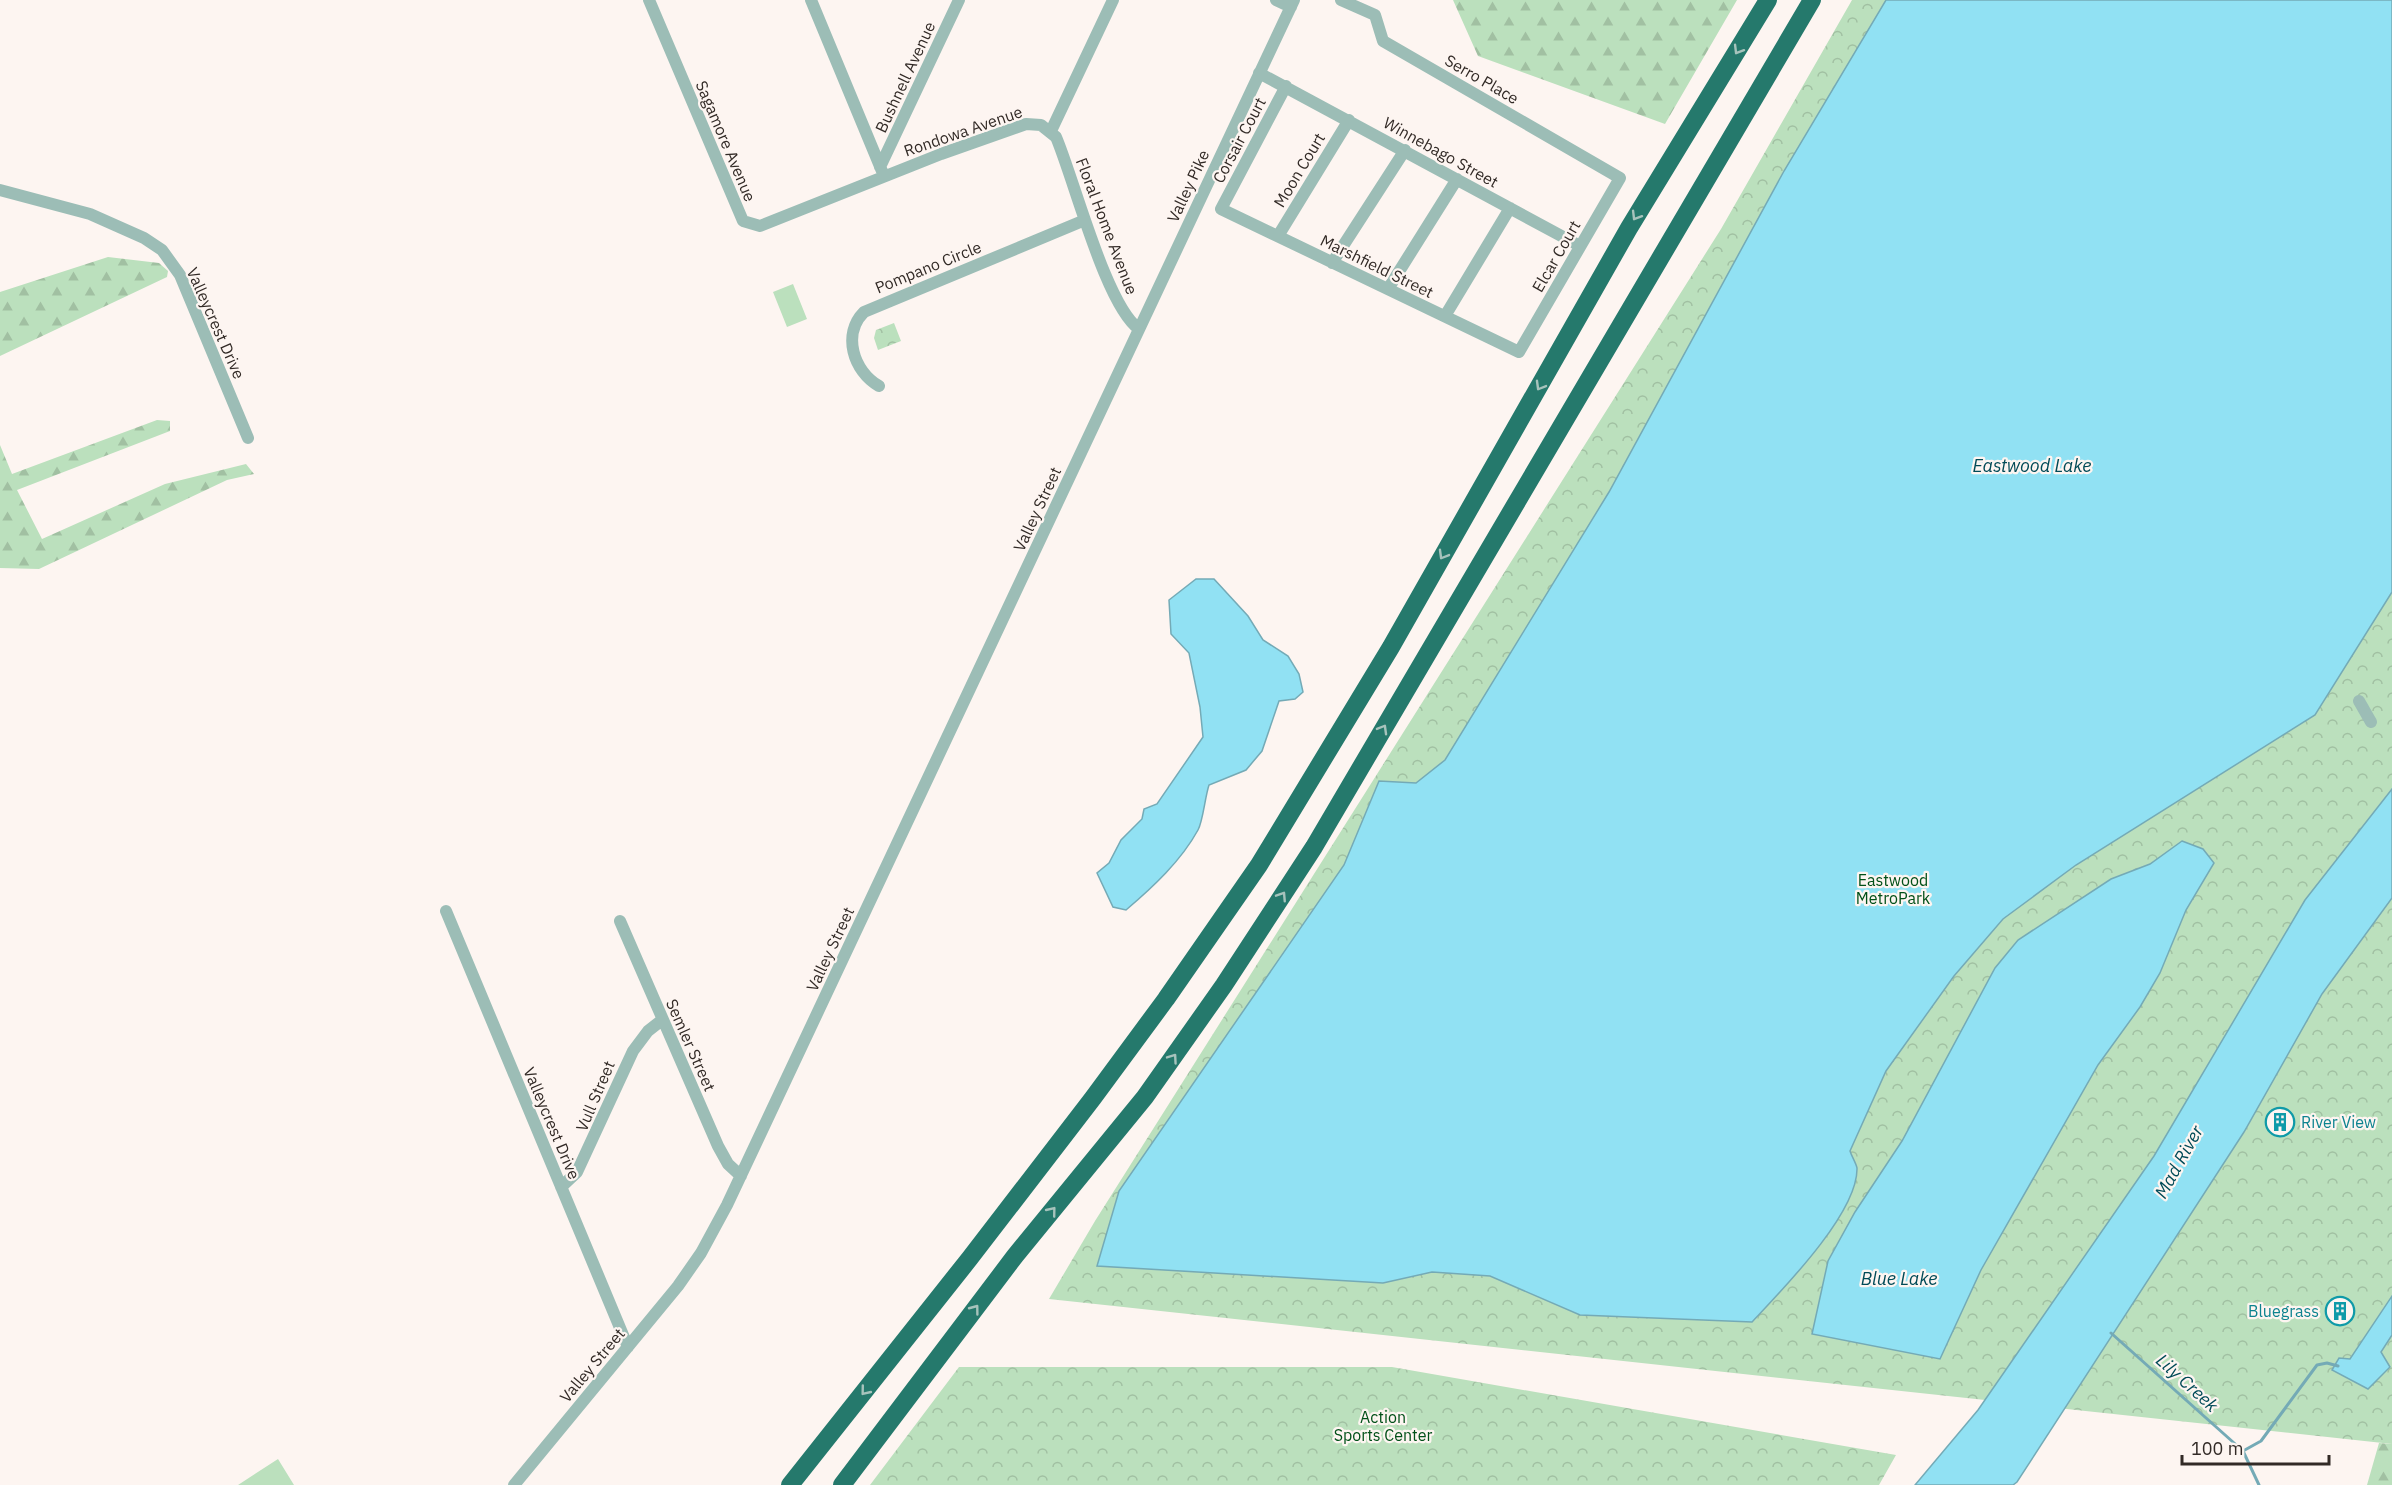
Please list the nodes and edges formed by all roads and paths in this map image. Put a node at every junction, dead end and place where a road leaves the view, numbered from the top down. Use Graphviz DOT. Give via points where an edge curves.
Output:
graph roads {
  1 [pos="649,0"];
  2 [pos="811,0"];
  3 [pos="958,0"];
  4 [pos="1113,0"];
  5 [pos="1276,0"];
  6 [pos="1341,0"];
  7 [pos="1768,0"];
  8 [pos="1812,0"];
  9 [pos="1293,4"];
  10 [pos="1259,73"];
  11 [pos="1286,86"];
  12 [pos="1349,120"];
  13 [pos="1051,131"];
  14 [pos="1404,150"];
  15 [pos="882,172"];
  16 [pos="1620,177"];
  17 [pos="1457,179"];
  18 [pos="0,190"];
  19 [pos="1510,208"];
  20 [pos="1221,209"];
  21 [pos="1085,220"];
  22 [pos="1278,236"];
  23 [pos="1581,246"];
  24 [pos="1332,263"];
  25 [pos="1388,289"];
  26 [pos="1445,316"];
  27 [pos="1139,329"];
  28 [pos="1520,352"];
  29 [pos="879,386"];
  30 [pos="1112,386"];
  31 [pos="248,438"];
  32 [pos="2359,701"];
  33 [pos="2371,722"];
  34 [pos="446,911"];
  35 [pos="620,921"];
  36 [pos="662,1020"];
  37 [pos="741,1176"];
  38 [pos="561,1187"];
  39 [pos="628,1347"];
  40 [pos="514,1485"];
  41 [pos="790,1485"];
  42 [pos="842,1485"];
  1 -- 15 [label="street, Sagamore Avenue" via="743,221 760,226"];
  2 -- 15 [label="street"];
  3 -- 15 [label="street, Bushnell Avenue"];
  4 -- 13 [label="street"];
  5 -- 9 [label="street"];
  6 -- 16 [label="street, Serro Place" via="1375,15 1383,41"];
  7 -- 41 [label="highway, one-way" via="1629,228 1391,647 1259,865 1093,1098"];
  42 -- 8 [label="highway, one-way" via="1015,1256 1145,1097 1224,985 1314,847"];
  9 -- 10 [label="street, Valley Pike"];
  10 -- 11 [label="street, Winnebago Street"];
  10 -- 27 [label="street, Valley Pike"];
  11 -- 12 [label="street, Winnebago Street"];
  11 -- 20 [label="street, Corsair Court"];
  12 -- 14 [label="street, Winnebago Street"];
  12 -- 22 [label="street, Moon Court"];
  13 -- 15 [label="street, Rondowa Avenue" via="1041,125 1026,124"];
  13 -- 21 [label="street, Floral Home Avenue" via="1060,146"];
  14 -- 17 [label="street, Winnebago Street"];
  14 -- 24 [label="street"];
  16 -- 23 [label="street, Elcar Court"];
  17 -- 19 [label="street, Winnebago Street"];
  17 -- 25 [label="street"];
  18 -- 31 [label="street, Valleycrest Drive" via="90,214 162,250 180,275"];
  19 -- 23 [label="street, Winnebago Street"];
  19 -- 26 [label="street"];
  20 -- 22 [label="street, Marshfield Street"];
  21 -- 27 [label="street, Floral Home Avenue" via="1126,317"];
  21 -- 29 [label="street, Pompano Circle" via="864,312 852,332 854,353 865,375"];
  22 -- 24 [label="street, Marshfield Street"];
  23 -- 28 [label="street, Elcar Court"];
  24 -- 25 [label="street, Marshfield Street"];
  25 -- 26 [label="street, Marshfield Street"];
  26 -- 28 [label="street, Marshfield Street"];
  27 -- 30 [label="street, Valley Pike"];
  30 -- 37 [label="street, Valley Street"];
  32 -- 33 [label="street"];
  34 -- 38 [label="street, Valleycrest Drive"];
  35 -- 36 [label="street, Semler Street"];
  36 -- 37 [label="street, Semler Street" via="718,1146 728,1164"];
  36 -- 38 [label="street, Vull Street" via="633,1051 577,1172"];
  37 -- 39 [label="street, Valley Street" via="687,1274"];
  38 -- 39 [label="street, Valleycrest Drive"];
  39 -- 40 [label="street, Valley Street"];
}
